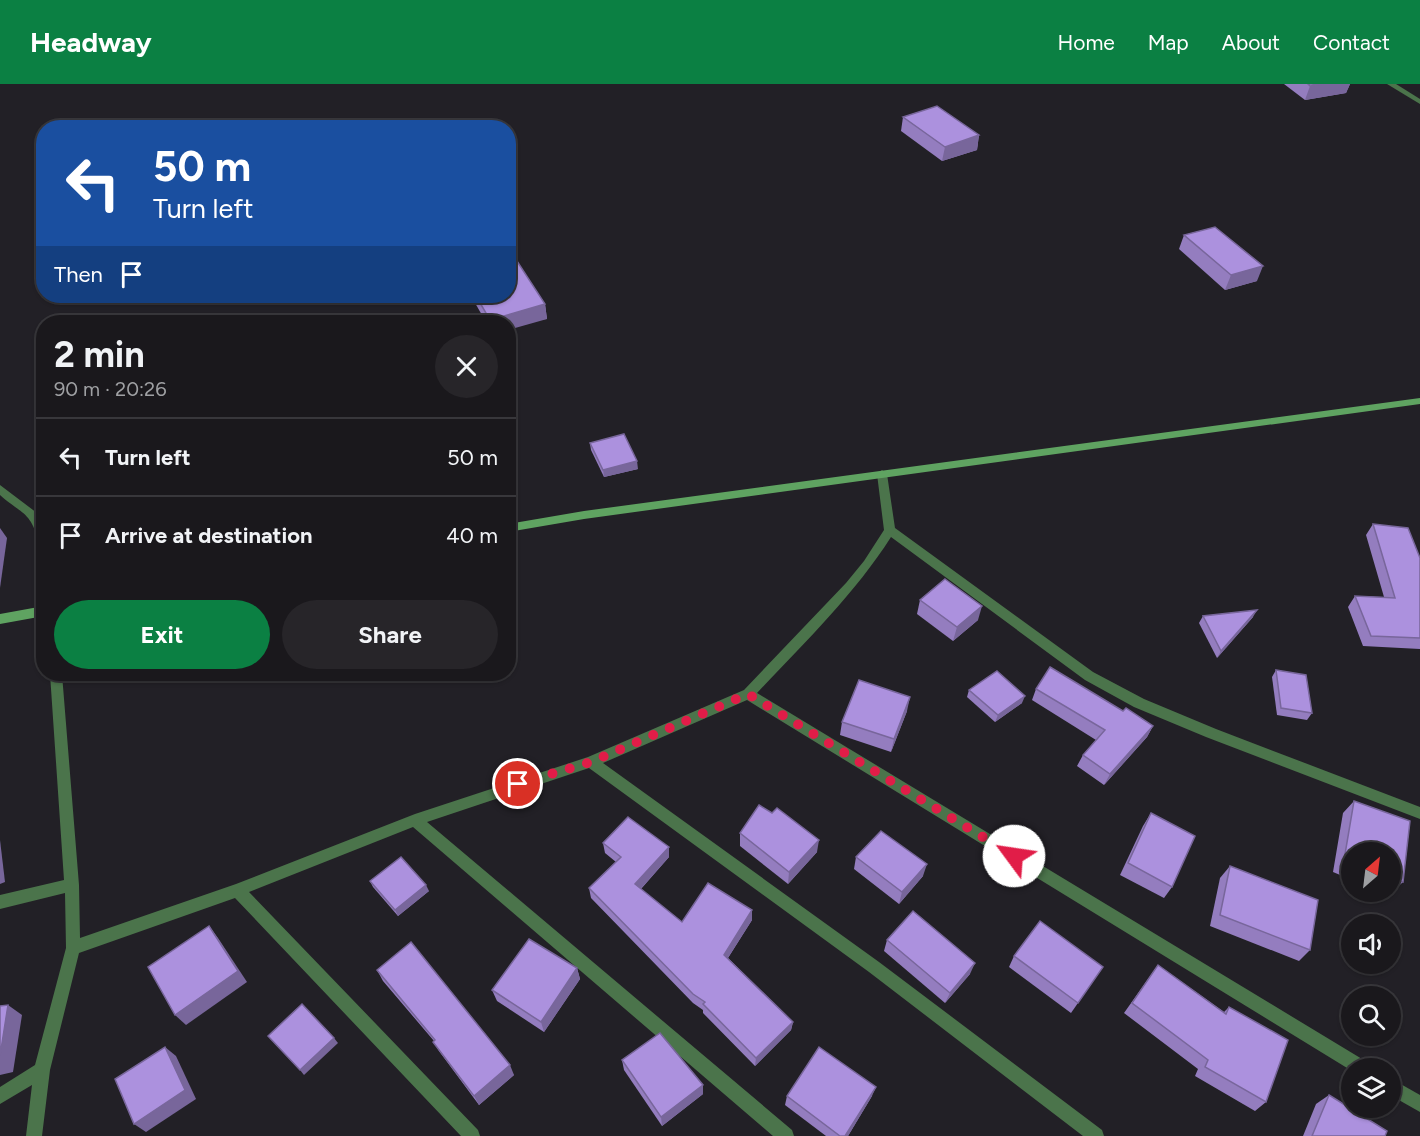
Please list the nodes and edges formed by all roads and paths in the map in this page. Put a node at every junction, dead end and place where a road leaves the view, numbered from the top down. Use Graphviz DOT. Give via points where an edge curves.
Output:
graph roads {
  1 [pos="1391,84"];
  2 [pos="1420,102"];
  3 [pos="1420,401"];
  4 [pos="882,474"];
  5 [pos="0,489"];
  6 [pos="36,517"];
  7 [pos="516,527"];
  8 [pos="890,530"];
  9 [pos="36,612"];
  10 [pos="0,619"];
  11 [pos="57,681"];
  12 [pos="748,694"];
  13 [pos="591,762"];
  14 [pos="1420,813"];
  15 [pos="415,820"];
  16 [pos="72,885"];
  17 [pos="237,890"];
  18 [pos="0,902"];
  19 [pos="74,948"];
  20 [pos="1346,1058"];
  21 [pos="42,1070"];
  22 [pos="1401,1093"];
  23 [pos="0,1096"];
  24 [pos="1420,1104"];
  25 [pos="34,1136"];
  26 [pos="472,1136"];
  27 [pos="786,1136"];
  28 [pos="1096,1136"];
  1 -- 2 [label="street"];
  3 -- 4 [label="street"];
  4 -- 7 [label="street"];
  4 -- 8 [label="street"];
  5 -- 6 [label="street"];
  8 -- 12 [label="street" via="850,586"];
  8 -- 14 [label="street" via="1089,676 1139,703"];
  9 -- 10 [label="street"];
  11 -- 16 [label="street"];
  12 -- 13 [label="street"];
  12 -- 20 [label="street"];
  13 -- 15 [label="street"];
  13 -- 28 [label="street" via="874,967"];
  15 -- 17 [label="street"];
  15 -- 27 [label="street"];
  16 -- 18 [label="street"];
  16 -- 19 [label="street"];
  17 -- 19 [label="street"];
  17 -- 26 [label="street"];
  19 -- 21 [label="street"];
  21 -- 23 [label="street"];
  21 -- 25 [label="street"];
  22 -- 24 [label="street"];
}
